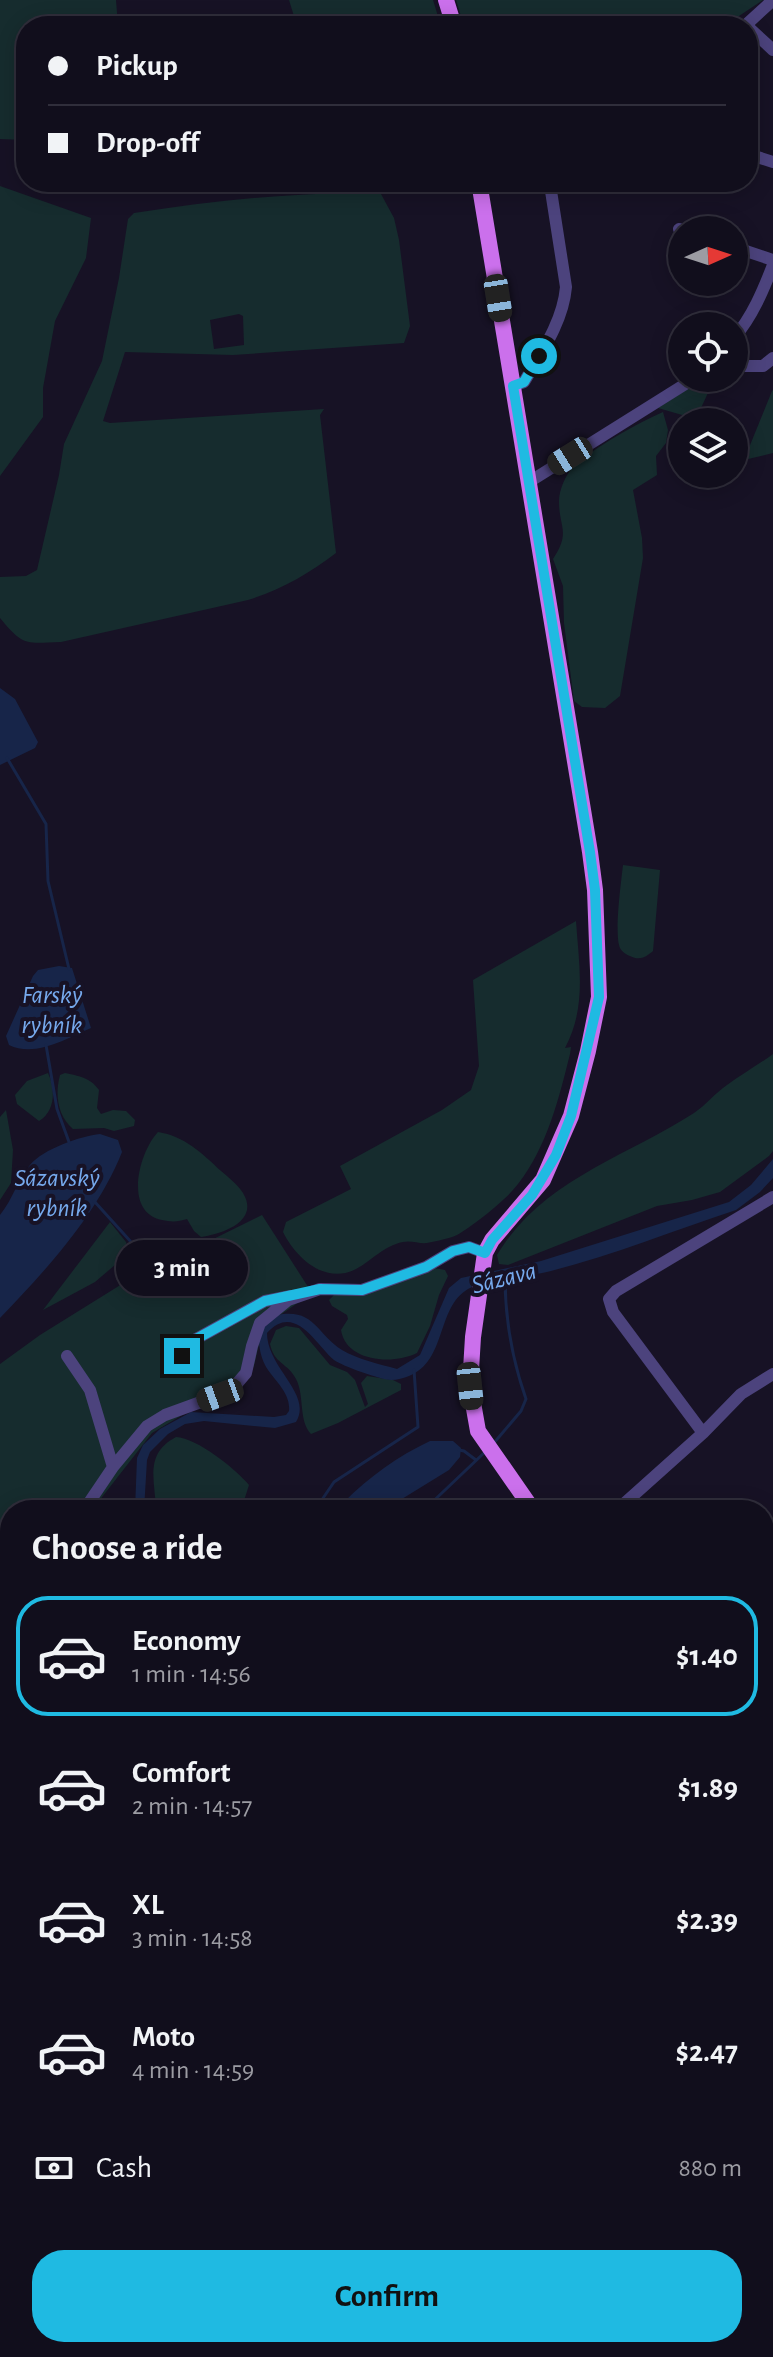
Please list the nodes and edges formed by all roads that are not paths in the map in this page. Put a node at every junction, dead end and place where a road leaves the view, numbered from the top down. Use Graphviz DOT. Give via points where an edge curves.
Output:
graph roads {
  1 [pos="773,0"];
  2 [pos="756,16"];
  3 [pos="758,36"];
  4 [pos="773,50"];
  5 [pos="481,192"];
  6 [pos="551,192"];
  7 [pos="748,252"];
  8 [pos="773,262"];
  9 [pos="748,315"];
  10 [pos="773,358"];
  11 [pos="748,366"];
  12 [pos="513,386"];
  13 [pos="673,392"];
  14 [pos="529,482"];
  15 [pos="773,1197"];
  16 [pos="485,1253"];
  17 [pos="298,1295"];
  18 [pos="67,1356"];
  19 [pos="182,1356"];
  20 [pos="773,1374"];
  21 [pos="703,1433"];
  22 [pos="113,1467"];
  23 [pos="91,1500"];
  24 [pos="526,1500"];
  25 [pos="628,1500"];
  1 -- 2 [label="street"];
  3 -- 4 [label="street"];
  5 -- 12 [label="main road"];
  6 -- 12 [label="street" via="565,302 524,382"];
  7 -- 8 [label="street"];
  8 -- 9 [label="street"];
  10 -- 11 [label="street" via="763,366"];
  12 -- 14 [label="main road"];
  13 -- 14 [label="street"];
  14 -- 16 [label="main road" via="590,852 599,997 571,1116 556,1155 532,1195"];
  15 -- 21 [label="street" via="609,1299 613,1312"];
  16 -- 17 [label="street" via="469,1247 362,1290 320,1289"];
  16 -- 24 [label="main road" via="470,1386 478,1431"];
  17 -- 19 [label="street" via="265,1301 178,1349"];
  17 -- 22 [label="street" via="260,1323 246,1373 234,1387 147,1426"];
  18 -- 22 [label="street" via="90,1390"];
  20 -- 21 [label="street" via="741,1394"];
  21 -- 25 [label="street"];
  22 -- 23 [label="street"];
}
